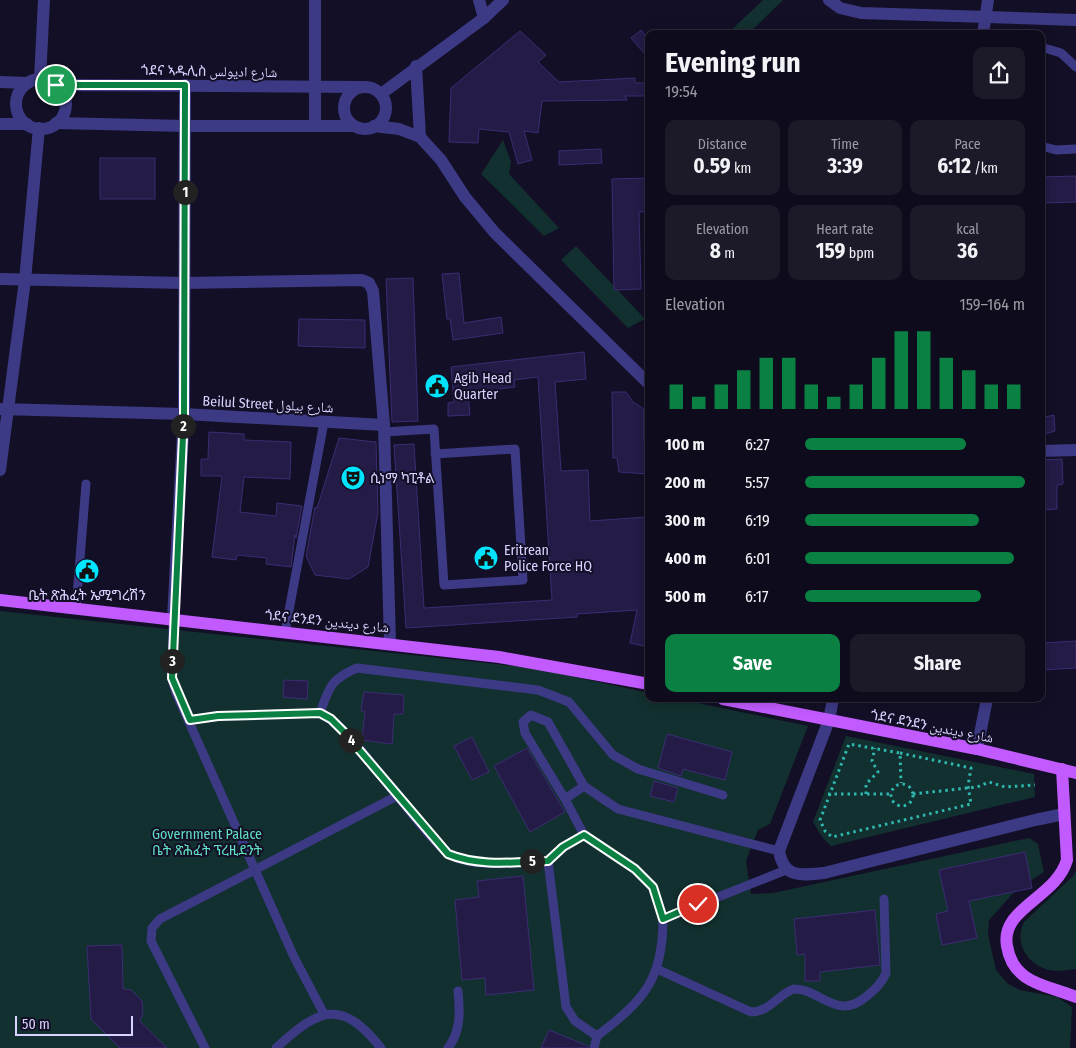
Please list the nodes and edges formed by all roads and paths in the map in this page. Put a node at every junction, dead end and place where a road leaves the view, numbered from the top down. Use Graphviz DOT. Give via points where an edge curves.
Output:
graph roads {
  1 [pos="44,0"];
  2 [pos="315,0"];
  3 [pos="480,0"];
  4 [pos="503,0"];
  5 [pos="829,0"];
  6 [pos="988,0"];
  7 [pos="484,18"];
  8 [pos="986,18"];
  9 [pos="1076,20"];
  10 [pos="984,30"];
  11 [pos="1045,48"];
  12 [pos="416,66"];
  13 [pos="1076,67"];
  14 [pos="40,79"];
  15 [pos="0,82"];
  16 [pos="27,83"];
  17 [pos="56,85"];
  18 [pos="185,85"];
  19 [pos="315,87"];
  20 [pos="361,88"];
  21 [pos="381,94"];
  22 [pos="56,123"];
  23 [pos="0,124"];
  24 [pos="27,124"];
  25 [pos="315,125"];
  26 [pos="186,126"];
  27 [pos="354,126"];
  28 [pos="374,126"];
  29 [pos="39,128"];
  30 [pos="420,137"];
  31 [pos="1045,147"];
  32 [pos="1076,149"];
  33 [pos="0,279"];
  34 [pos="25,280"];
  35 [pos="184,283"];
  36 [pos="645,380"];
  37 [pos="4,409"];
  38 [pos="184,414"];
  39 [pos="324,422"];
  40 [pos="384,429"];
  41 [pos="1076,450"];
  42 [pos="1045,451"];
  43 [pos="435,454"];
  44 [pos="0,470"];
  45 [pos="86,484"];
  46 [pos="0,600"];
  47 [pos="76,608"];
  48 [pos="173,619"];
  49 [pos="285,632"];
  50 [pos="390,643"];
  51 [pos="645,683"];
  52 [pos="738,702"];
  53 [pos="833,702"];
  54 [pos="986,702"];
  55 [pos="320,713"];
  56 [pos="190,720"];
  57 [pos="829,720"];
  58 [pos="875,748"];
  59 [pos="977,749"];
  60 [pos="900,753"];
  61 [pos="1062,770"];
  62 [pos="1076,773"];
  63 [pos="902,783"];
  64 [pos="1035,785"];
  65 [pos="584,786"];
  66 [pos="968,786"];
  67 [pos="828,794"];
  68 [pos="866,794"];
  69 [pos="890,794"];
  70 [pos="913,794"];
  71 [pos="723,795"];
  72 [pos="397,796"];
  73 [pos="565,799"];
  74 [pos="1064,814"];
  75 [pos="584,835"];
  76 [pos="779,851"];
  77 [pos="548,861"];
  78 [pos="255,870"];
  79 [pos="786,870"];
  80 [pos="884,899"];
  81 [pos="663,919"];
  82 [pos="657,969"];
  83 [pos="458,991"];
  84 [pos="1076,997"];
  85 [pos="324,1014"];
  86 [pos="597,1036"];
  87 [pos="205,1048"];
  88 [pos="276,1048"];
  89 [pos="381,1048"];
  90 [pos="448,1048"];
  91 [pos="594,1048"];
  1 -- 14 [label="street"];
  2 -- 19 [label="street"];
  3 -- 7 [label="street"];
  4 -- 7 [label="street"];
  5 -- 8 [label="street" via="840,8 861,13"];
  6 -- 8 [label="street"];
  7 -- 12 [label="street"];
  8 -- 9 [label="street"];
  8 -- 10 [label="street"];
  11 -- 13 [label="lane" via="1061,53"];
  12 -- 21 [label="street"];
  12 -- 30 [label="street"];
  14 -- 16 [label="street"];
  14 -- 17 [label="street"];
  15 -- 16 [label="street"];
  16 -- 24 [label="street" via="17,95 16,103 17,111"];
  17 -- 18 [label="street, ጎደና ኣዱሊስ شارع اديولس"];
  17 -- 22 [label="street" via="62,90 66,104"];
  18 -- 19 [label="street, ጎደና ኣዱሊስ شارع اديولس"];
  18 -- 26 [label="street"];
  19 -- 20 [label="street, ጎደና ኣዱሊስ شارع اديولس"];
  19 -- 25 [label="street"];
  20 -- 21 [label="street" via="372,88"];
  20 -- 27 [label="street" via="349,94 344,108"];
  21 -- 28 [label="street" via="385,112"];
  22 -- 26 [label="street"];
  22 -- 29 [label="street"];
  23 -- 24 [label="street"];
  24 -- 29 [label="street"];
  25 -- 26 [label="street"];
  25 -- 27 [label="street"];
  26 -- 35 [label="street"];
  27 -- 28 [label="street"];
  28 -- 30 [label="street" via="399,129"];
  29 -- 34 [label="street"];
  30 -- 36 [label="street" via="494,233"];
  31 -- 32 [label="lane"];
  33 -- 34 [label="street"];
  34 -- 35 [label="street"];
  34 -- 37 [label="street"];
  35 -- 38 [label="street"];
  35 -- 40 [label="street" via="362,280 369,283 373,291"];
  37 -- 38 [label="street, Beilul Street شارع بيلول"];
  37 -- 44 [label="street"];
  38 -- 39 [label="street, Beilul Street شارع بيلول"];
  38 -- 48 [label="street"];
  39 -- 40 [label="street, Beilul Street شارع بيلول"];
  39 -- 49 [label="lane"];
  40 -- 43 [label="lane" via="434,429"];
  40 -- 50 [label="street"];
  41 -- 42 [label="street"];
  43 -- 43 [label="lane" via="444,585 523,580 515,449"];
  45 -- 47 [label="lane"];
  46 -- 47 [label="main road, ጎደና ደንደን شارع ديندين"];
  47 -- 48 [label="main road, ጎደና ደንደን شارع ديندين"];
  48 -- 49 [label="main road, ጎደና ደንደን شارع ديندين"];
  48 -- 56 [label="lane" via="172,678"];
  49 -- 50 [label="main road, ጎደና ደንደን شارع ديندين"];
  50 -- 51 [label="main road, ጎደና ደንደን شارع ديندين" via="499,657"];
  52 -- 57 [label="main road, ጎደና ደንደን شارع ديندين"];
  53 -- 57 [label="street"];
  54 -- 59 [label="street"];
  55 -- 56 [label="lane"];
  55 -- 71 [label="lane" via="329,686 340,675 357,668 538,690 569,702 612,756 638,770"];
  55 -- 72 [label="lane" via="344,732"];
  56 -- 78 [label="lane"];
  57 -- 59 [label="main road, ጎደና ደንደን شارع ديندين"];
  57 -- 76 [label="street"];
  58 -- 60 [label="path"];
  58 -- 67 [label="path" via="849,744"];
  58 -- 68 [label="path" via="872,761 878,772 866,784"];
  59 -- 61 [label="main road, ጎደና ደንደን شارع ديندين"];
  60 -- 63 [label="path"];
  60 -- 66 [label="path" via="971,768"];
  61 -- 62 [label="main road, ጎደና ደንደን شارع ديندين"];
  61 -- 74 [label="main road"];
  63 -- 69 [label="path" via="894,786"];
  63 -- 70 [label="path" via="909,786"];
  64 -- 66 [label="path" via="1005,787 989,782 977,787"];
  65 -- 73 [label="lane"];
  65 -- 73 [label="lane" via="548,722 531,715 523,722 524,733"];
  65 -- 76 [label="lane" via="618,809"];
  66 -- 67 [label="path" via="970,804 832,836 825,831 820,820"];
  66 -- 70 [label="path"];
  67 -- 68 [label="path"];
  68 -- 69 [label="path"];
  69 -- 70 [label="path" via="893,802 903,806 910,803"];
  72 -- 77 [label="lane" via="448,854 487,863"];
  72 -- 78 [label="lane"];
  73 -- 75 [label="lane"];
  74 -- 79 [label="street" via="824,873 800,875"];
  74 -- 84 [label="main road" via="1067,860 1063,872 1052,886 1018,913 1007,928 1006,940 1014,968 1027,979"];
  75 -- 77 [label="lane" via="563,847"];
  75 -- 81 [label="lane" via="635,869 653,887"];
  76 -- 79 [label="street"];
  77 -- 86 [label="lane" via="566,1007 575,1021"];
  78 -- 85 [label="lane"];
  78 -- 87 [label="lane" via="160,919 152,928 151,941"];
  79 -- 81 [label="lane"];
  80 -- 82 [label="lane" via="886,973 882,982 850,1006 839,1006 794,989 759,1012 752,1012"];
  81 -- 82 [label="lane" via="663,946"];
  82 -- 86 [label="lane" via="648,988 625,1015"];
  83 -- 90 [label="lane" via="460,1013 456,1038"];
  85 -- 88 [label="lane"];
  85 -- 89 [label="lane" via="344,1014"];
  86 -- 91 [label="lane"];
}
